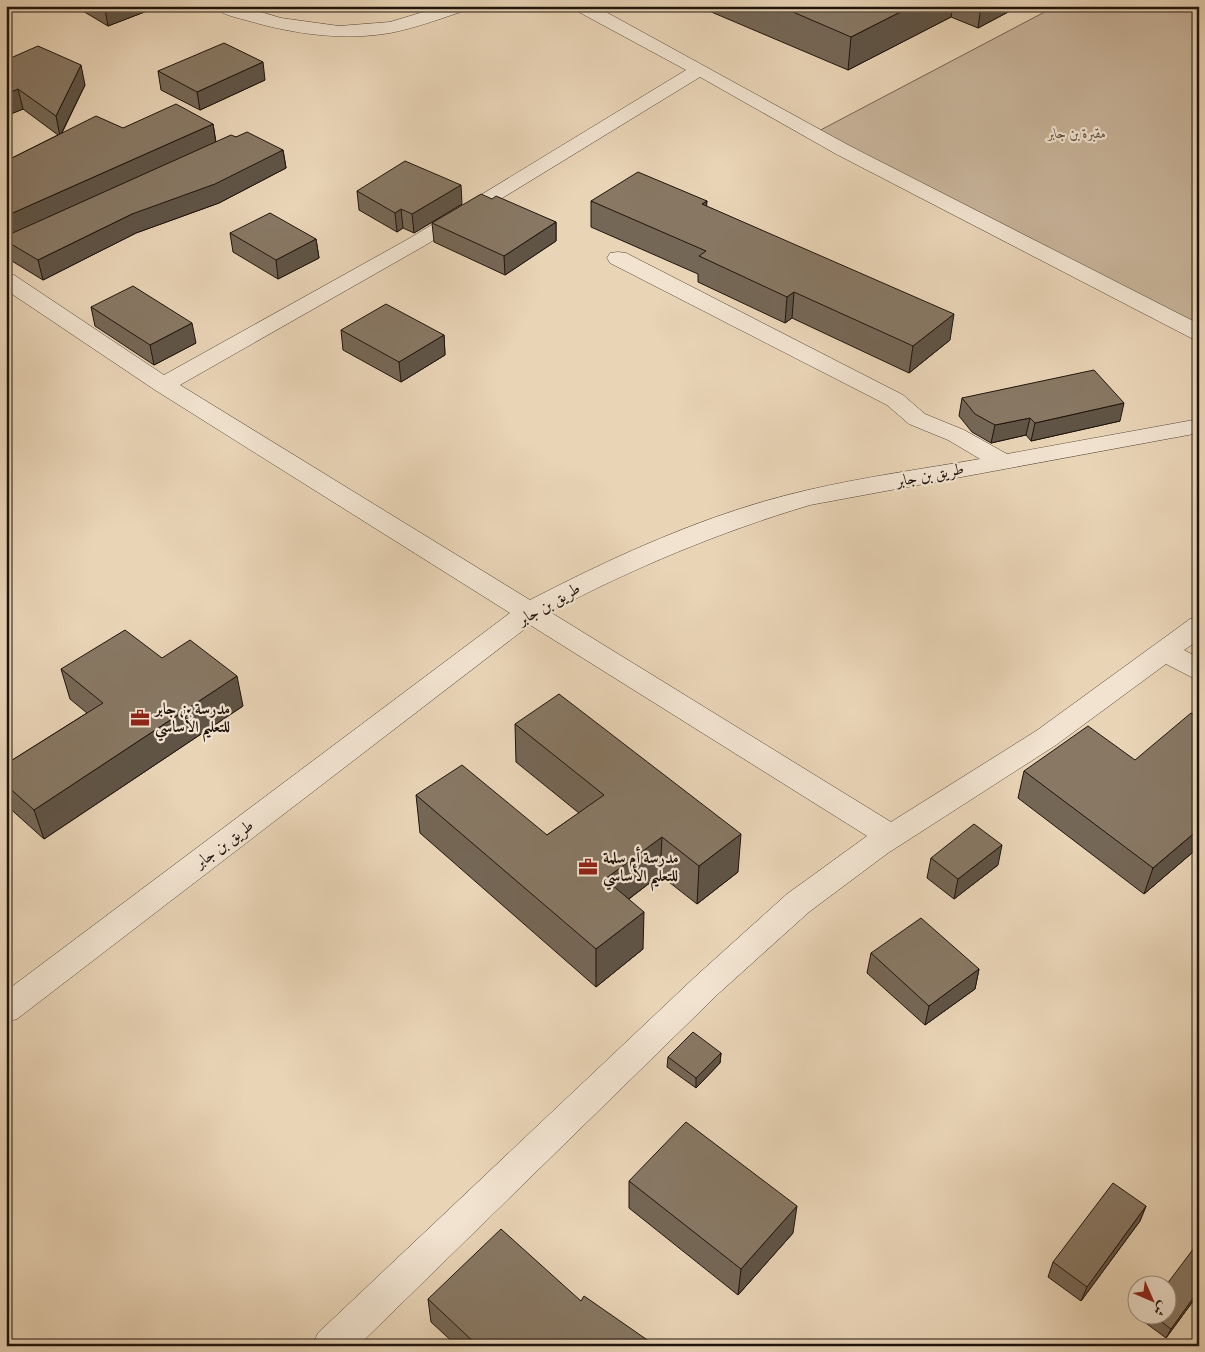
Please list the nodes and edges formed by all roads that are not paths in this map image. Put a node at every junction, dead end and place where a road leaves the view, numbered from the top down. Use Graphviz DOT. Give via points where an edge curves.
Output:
graph roads {
  1 [pos="223,6"];
  2 [pos="461,6"];
  3 [pos="581,6"];
  4 [pos="699,70"];
  5 [pos="618,258"];
  6 [pos="6,280"];
  7 [pos="1199,333"];
  8 [pos="163,385"];
  9 [pos="1199,426"];
  10 [pos="1003,462"];
  11 [pos="529,612"];
  12 [pos="1199,626"];
  13 [pos="1166,652"];
  14 [pos="1199,671"];
  15 [pos="890,836"];
  16 [pos="6,1010"];
  17 [pos="331,1346"];
  1 -- 2 [label="street" via="297,28 350,32 382,29"];
  3 -- 4 [label="street"];
  4 -- 7 [label="street" via="843,150"];
  4 -- 8 [label="street" via="418,242"];
  5 -- 10 [label="street" via="895,400 917,419 956,435"];
  6 -- 8 [label="street"];
  8 -- 11 [label="street"];
  9 -- 10 [label="street, طريق بن جابر"];
  10 -- 11 [label="street, طريق بن جابر" via="808,498 754,513 694,534"];
  11 -- 15 [label="street"];
  11 -- 16 [label="street, طريق بن جابر"];
  12 -- 13 [label="street"];
  13 -- 14 [label="street"];
  13 -- 15 [label="street" via="1046,738"];
  15 -- 17 [label="street" via="798,903 714,978"];
}
